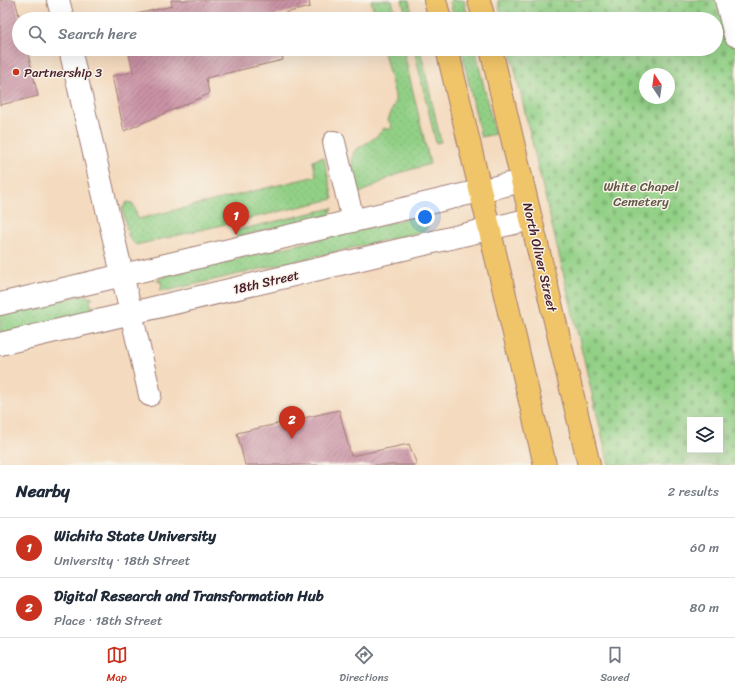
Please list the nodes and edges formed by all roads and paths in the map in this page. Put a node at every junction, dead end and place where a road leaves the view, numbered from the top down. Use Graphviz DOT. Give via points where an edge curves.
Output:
graph roads {
  1 [pos="58,0"];
  2 [pos="435,0"];
  3 [pos="479,0"];
  4 [pos="726,0"];
  5 [pos="61,12"];
  6 [pos="438,12"];
  7 [pos="482,12"];
  8 [pos="735,35"];
  9 [pos="72,56"];
  10 [pos="449,56"];
  11 [pos="493,56"];
  12 [pos="334,142"];
  13 [pos="522,181"];
  14 [pos="480,190"];
  15 [pos="531,219"];
  16 [pos="353,220"];
  17 [pos="489,229"];
  18 [pos="122,274"];
  19 [pos="0,304"];
  20 [pos="130,313"];
  21 [pos="0,344"];
  22 [pos="150,395"];
  23 [pos="545,465"];
  24 [pos="589,465"];
  1 -- 5 [label="street"];
  2 -- 6 [label="main road"];
  3 -- 7 [label="main road"];
  4 -- 8 [label="street"];
  9 -- 18 [label="street"];
  10 -- 14 [label="main road"];
  11 -- 13 [label="main road, North Oliver Street"];
  12 -- 16 [label="street"];
  13 -- 14 [label="street"];
  13 -- 15 [label="main road, North Oliver Street"];
  14 -- 16 [label="street"];
  14 -- 17 [label="main road"];
  15 -- 17 [label="street, 18th Street"];
  15 -- 24 [label="main road, North Oliver Street"];
  16 -- 18 [label="street"];
  17 -- 20 [label="street, 18th Street"];
  17 -- 23 [label="main road"];
  18 -- 19 [label="street"];
  18 -- 20 [label="street"];
  20 -- 21 [label="street, 18th Street"];
  20 -- 22 [label="street"];
}
